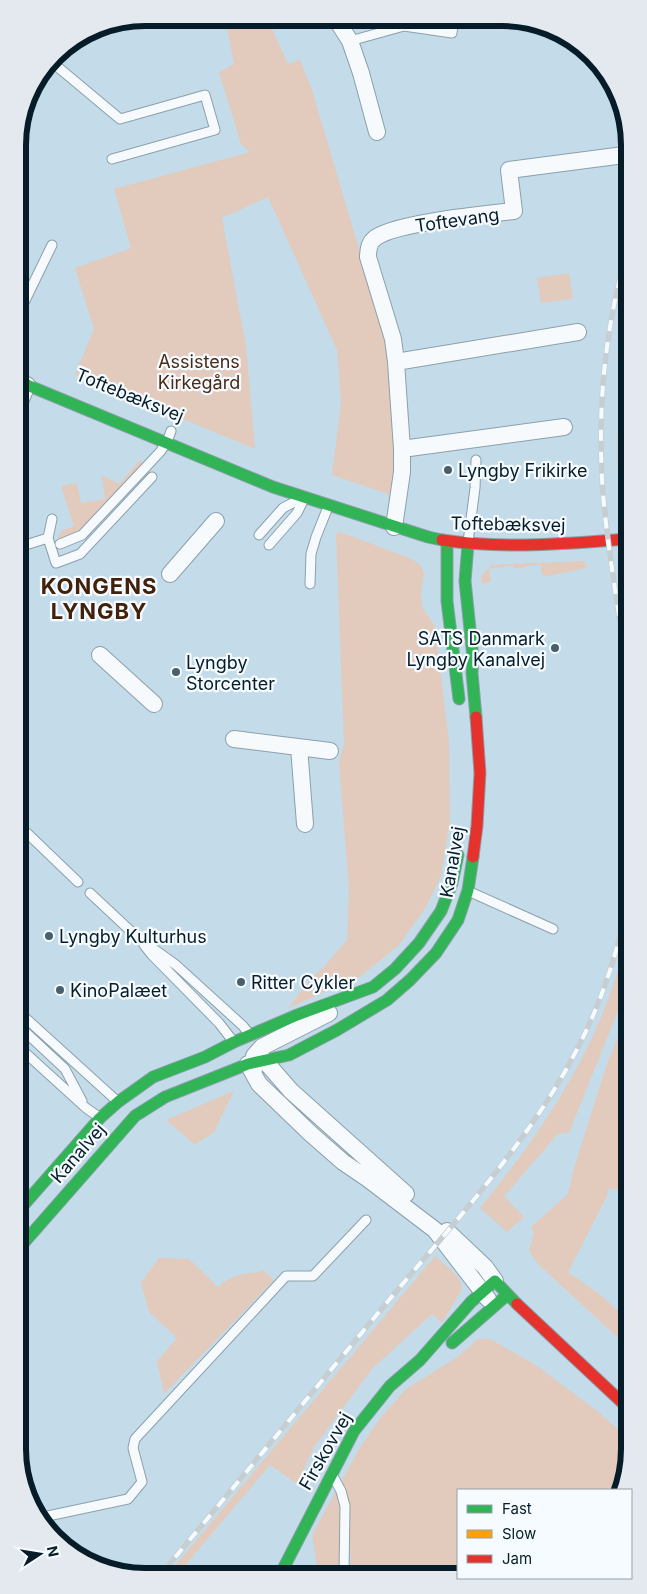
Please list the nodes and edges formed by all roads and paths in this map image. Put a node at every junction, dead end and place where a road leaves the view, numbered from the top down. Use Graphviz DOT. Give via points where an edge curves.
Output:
graph roads {
  1 [pos="340,26"];
  2 [pos="404,26"];
  3 [pos="404,26"];
  4 [pos="453,26"];
  5 [pos="350,41"];
  6 [pos="57,66"];
  7 [pos="377,132"];
  8 [pos="621,155"];
  9 [pos="112,159"];
  10 [pos="52,245"];
  11 [pos="27,297"];
  12 [pos="578,332"];
  13 [pos="396,362"];
  14 [pos="26,378"];
  15 [pos="564,427"];
  16 [pos="170,434"];
  17 [pos="402,449"];
  18 [pos="476,460"];
  19 [pos="152,477"];
  20 [pos="285,478"];
  21 [pos="305,496"];
  22 [pos="329,504"];
  23 [pos="52,519"];
  24 [pos="216,521"];
  25 [pos="394,527"];
  26 [pos="259,535"];
  27 [pos="48,538"];
  28 [pos="621,540"];
  29 [pos="447,542"];
  30 [pos="60,544"];
  31 [pos="468,544"];
  32 [pos="27,545"];
  33 [pos="269,545"];
  34 [pos="170,574"];
  35 [pos="310,584"];
  36 [pos="100,655"];
  37 [pos="154,704"];
  38 [pos="460,710"];
  39 [pos="234,739"];
  40 [pos="299,747"];
  41 [pos="330,751"];
  42 [pos="305,824"];
  43 [pos="27,833"];
  44 [pos="460,844"];
  45 [pos="78,882"];
  46 [pos="452,883"];
  47 [pos="468,890"];
  48 [pos="90,893"];
  49 [pos="553,929"];
  50 [pos="137,937"];
  51 [pos="373,986"];
  52 [pos="26,1019"];
  53 [pos="26,1033"];
  54 [pos="250,1035"];
  55 [pos="26,1054"];
  56 [pos="248,1055"];
  57 [pos="86,1108"];
  58 [pos="126,1109"];
  59 [pos="112,1123"];
  60 [pos="26,1203"];
  61 [pos="366,1220"];
  62 [pos="26,1239"];
  63 [pos="489,1286"];
  64 [pos="501,1304"];
  65 [pos="420,1360"];
  66 [pos="581,1379"];
  67 [pos="620,1401"];
  68 [pos="620,1413"];
  69 [pos="331,1473"];
  70 [pos="47,1516"];
  71 [pos="283,1568"];
  72 [pos="344,1568"];
  1 -- 5 [label="street"];
  2 -- 5 [label="lane"];
  3 -- 4 [label="lane" via="452,33"];
  5 -- 7 [label="street"];
  6 -- 9 [label="lane" via="120,119 205,95 215,130"];
  8 -- 13 [label="street, Toftevang" via="509,170 514,212 413,225 373,239 368,257 393,339"];
  10 -- 11 [label="lane"];
  12 -- 13 [label="street"];
  13 -- 17 [label="street, Toftevang"];
  14 -- 16 [label="street, Toftebæksvej"];
  15 -- 17 [label="street"];
  16 -- 21 [label="street, Toftebæksvej" via="273,487"];
  16 -- 30 [label="lane" via="160,452 82,535"];
  17 -- 25 [label="street, Toftevang" via="400,494"];
  18 -- 31 [label="lane"];
  19 -- 27 [label="lane" via="80,554 56,564"];
  20 -- 21 [label="street, Toftebæksvej"];
  21 -- 22 [label="street, Toftebæksvej"];
  21 -- 26 [label="lane" via="283,508"];
  21 -- 33 [label="lane" via="297,513"];
  22 -- 25 [label="street, Toftebæksvej"];
  22 -- 35 [label="lane" via="311,554"];
  23 -- 27 [label="lane"];
  24 -- 34 [label="street"];
  25 -- 29 [label="street, Toftebæksvej"];
  27 -- 32 [label="lane"];
  28 -- 31 [label="street, Toftebæksvej"];
  29 -- 31 [label="street, Toftebæksvej"];
  29 -- 38 [label="street" via="445,579"];
  31 -- 47 [label="street, Kanalvej" via="464,581 473,658 480,773"];
  36 -- 37 [label="street"];
  39 -- 40 [label="street"];
  40 -- 41 [label="street"];
  40 -- 42 [label="street"];
  43 -- 45 [label="lane"];
  44 -- 46 [label="street, Kanalvej"];
  46 -- 47 [label="lane"];
  46 -- 51 [label="street, Kanalvej" via="442,911 419,943 395,969"];
  47 -- 49 [label="lane"];
  47 -- 56 [label="street, Kanalvej" via="458,920 436,953 387,1000 289,1055"];
  48 -- 50 [label="lane"];
  50 -- 54 [label="lane" via="176,965"];
  50 -- 56 [label="lane"];
  51 -- 54 [label="street, Kanalvej"];
  51 -- 56 [label="street" via="345,1005"];
  52 -- 58 [label="lane"];
  53 -- 57 [label="lane" via="65,1069"];
  54 -- 56 [label="street, Kanalvej"];
  54 -- 56 [label="lane"];
  55 -- 57 [label="lane, Kanalvej"];
  56 -- 58 [label="street, Kanalvej" via="165,1097"];
  56 -- 58 [label="street, Kanalvej" via="205,1057 153,1077"];
  56 -- 63 [label="street" via="420,1206 484,1267"];
  56 -- 63 [label="street" via="259,1084 282,1107 343,1162 434,1230 459,1260"];
  57 -- 59 [label="lane, Kanalvej"];
  58 -- 59 [label="street, Kanalvej"];
  58 -- 59 [label="street, Kanalvej"];
  59 -- 60 [label="street, Kanalvej"];
  59 -- 62 [label="street, Kanalvej"];
  61 -- 70 [label="lane" via="313,1276 286,1276 135,1439 133,1448 142,1482 128,1499"];
  63 -- 64 [label="street"];
  63 -- 65 [label="street, Firskovvej"];
  64 -- 65 [label="street, Firskovvej" via="447,1347"];
  64 -- 67 [label="street"];
  65 -- 69 [label="street, Firskovvej" via="381,1396 354,1431"];
  66 -- 68 [label="street"];
  69 -- 71 [label="street, Firskovvej"];
  69 -- 72 [label="lane" via="341,1491 344,1506"];
}
